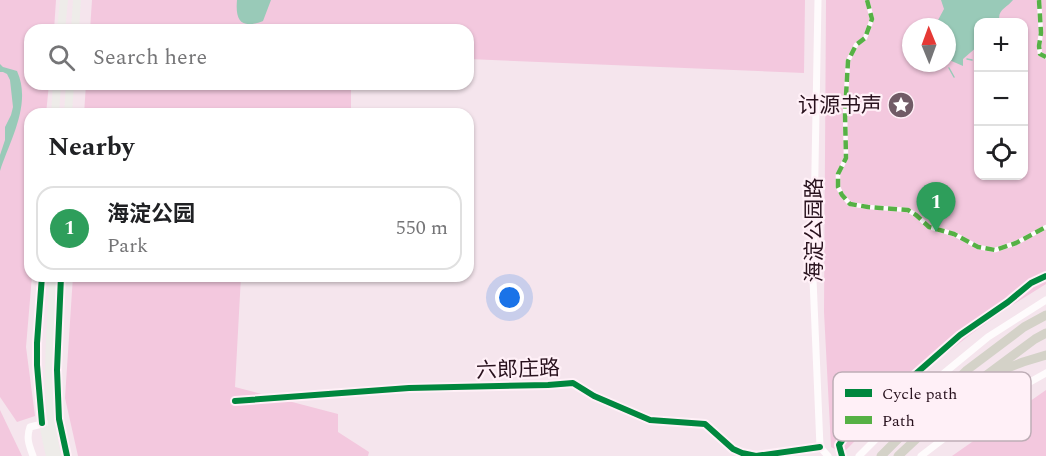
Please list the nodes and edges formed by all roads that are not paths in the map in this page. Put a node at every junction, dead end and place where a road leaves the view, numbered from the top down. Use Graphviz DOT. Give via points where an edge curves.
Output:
graph roads {
  1 [pos="64,0"];
  2 [pos="77,0"];
  3 [pos="818,0"];
  4 [pos="867,0"];
  5 [pos="1039,0"];
  6 [pos="62,24"];
  7 [pos="75,24"];
  8 [pos="1046,57"];
  9 [pos="57,90"];
  10 [pos="70,90"];
  11 [pos="55,108"];
  12 [pos="68,108"];
  13 [pos="1046,226"];
  14 [pos="42,282"];
  15 [pos="54,282"];
  16 [pos="1046,300"];
  17 [pos="1046,308"];
  18 [pos="1046,315"];
  19 [pos="1024,327"];
  20 [pos="1046,333"];
  21 [pos="1046,353"];
  22 [pos="945,372"];
  23 [pos="965,372"];
  24 [pos="990,372"];
  25 [pos="1000,372"];
  26 [pos="1046,373"];
  27 [pos="1031,381"];
  28 [pos="235,401"];
  29 [pos="52,422"];
  30 [pos="42,423"];
  31 [pos="875,441"];
  32 [pos="896,441"];
  33 [pos="914,441"];
  34 [pos="941,441"];
  35 [pos="820,447"];
  36 [pos="33,456"];
  37 [pos="50,456"];
  38 [pos="57,456"];
  39 [pos="828,456"];
  40 [pos="860,456"];
  41 [pos="881,456"];
  42 [pos="898,456"];
  43 [pos="921,456"];
  1 -- 6 [label="main road"];
  2 -- 7 [label="main road"];
  3 -- 35 [label="street, 海淀公园路" via="813,279"];
  4 -- 13 [label="street" via="872,19 848,61 846,158 838,174 842,195 850,204 908,210 929,227 995,250"];
  5 -- 8 [label="street" via="1039,46 1040,54"];
  9 -- 11 [label="main road"];
  10 -- 12 [label="main road"];
  14 -- 30 [label="main road" via="37,364"];
  15 -- 29 [label="main road" via="49,344"];
  16 -- 22 [label="street" via="988,337"];
  17 -- 19 [label="highway"];
  18 -- 19 [label="highway"];
  19 -- 23 [label="highway"];
  20 -- 24 [label="highway"];
  21 -- 25 [label="highway"];
  26 -- 27 [label="street"];
  28 -- 35 [label="street, 六郎庄路" via="409,388 573,383 650,420 705,424 742,453 756,456"];
  29 -- 30 [label="street"];
  29 -- 38 [label="main road"];
  30 -- 36 [label="street" via="30,427 27,434"];
  30 -- 37 [label="main road"];
  31 -- 40 [label="street"];
  32 -- 41 [label="highway"];
  33 -- 42 [label="highway"];
  34 -- 43 [label="street"];
  35 -- 39 [label="street"];
}
